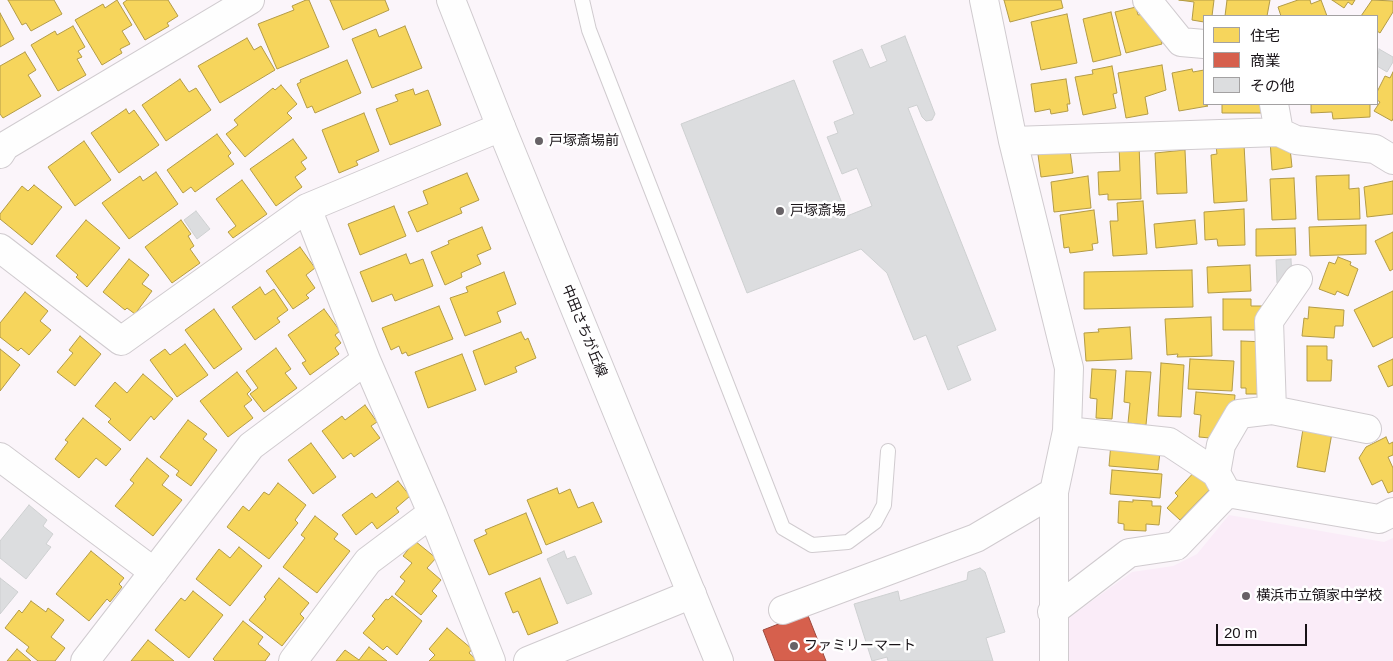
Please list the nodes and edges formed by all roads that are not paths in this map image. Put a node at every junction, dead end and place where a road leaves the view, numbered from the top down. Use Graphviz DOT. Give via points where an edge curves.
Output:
graph roads {
  1 [pos="451,0"];
  2 [pos="582,0"];
  3 [pos="984,0"];
  4 [pos="1147,0"];
  5 [pos="246,1"];
  6 [pos="1203,44"];
  7 [pos="1274,105"];
  8 [pos="501,127"];
  9 [pos="1279,132"];
  10 [pos="1013,141"];
  11 [pos="0,154"];
  12 [pos="1393,160"];
  13 [pos="307,208"];
  14 [pos="0,248"];
  15 [pos="1298,279"];
  16 [pos="366,360"];
  17 [pos="1272,410"];
  18 [pos="1367,429"];
  19 [pos="1067,431"];
  20 [pos="888,451"];
  21 [pos="1,459"];
  22 [pos="1222,483"];
  23 [pos="1054,492"];
  24 [pos="1393,512"];
  25 [pos="432,513"];
  26 [pos="154,572"];
  27 [pos="692,594"];
  28 [pos="782,610"];
  29 [pos="1052,612"];
  30 [pos="85,661"];
  31 [pos="292,661"];
  32 [pos="490,661"];
  33 [pos="528,661"];
  34 [pos="719,661"];
  35 [pos="1054,661"];
  1 -- 8 [label="street, 中田さちが丘線"];
  2 -- 20 [label="lane" via="589,30 783,528 812,545 848,542 875,522 884,505"];
  3 -- 10 [label="street"];
  4 -- 6 [label="street" via="1181,42"];
  5 -- 11 [label="street" via="6,146"];
  7 -- 9 [label="street"];
  8 -- 13 [label="street"];
  8 -- 27 [label="street, 中田さちが丘線"];
  9 -- 10 [label="street"];
  9 -- 12 [label="street" via="1296,140 1375,149"];
  10 -- 19 [label="street" via="1069,368"];
  13 -- 14 [label="street" via="121,341"];
  13 -- 16 [label="street"];
  15 -- 17 [label="street" via="1269,321"];
  16 -- 25 [label="street"];
  16 -- 26 [label="street" via="250,446"];
  17 -- 18 [label="street"];
  17 -- 22 [label="street" via="1239,414 1221,445"];
  19 -- 22 [label="street" via="1169,442"];
  19 -- 23 [label="street"];
  21 -- 26 [label="street"];
  22 -- 24 [label="street" via="1379,519"];
  22 -- 29 [label="street" via="1176,546 1129,554"];
  23 -- 28 [label="street" via="976,538"];
  23 -- 29 [label="street"];
  25 -- 31 [label="street" via="368,561"];
  25 -- 32 [label="street"];
  26 -- 30 [label="street"];
  27 -- 33 [label="street"];
  27 -- 34 [label="street, 中田さちが丘線"];
  29 -- 35 [label="street"];
}
